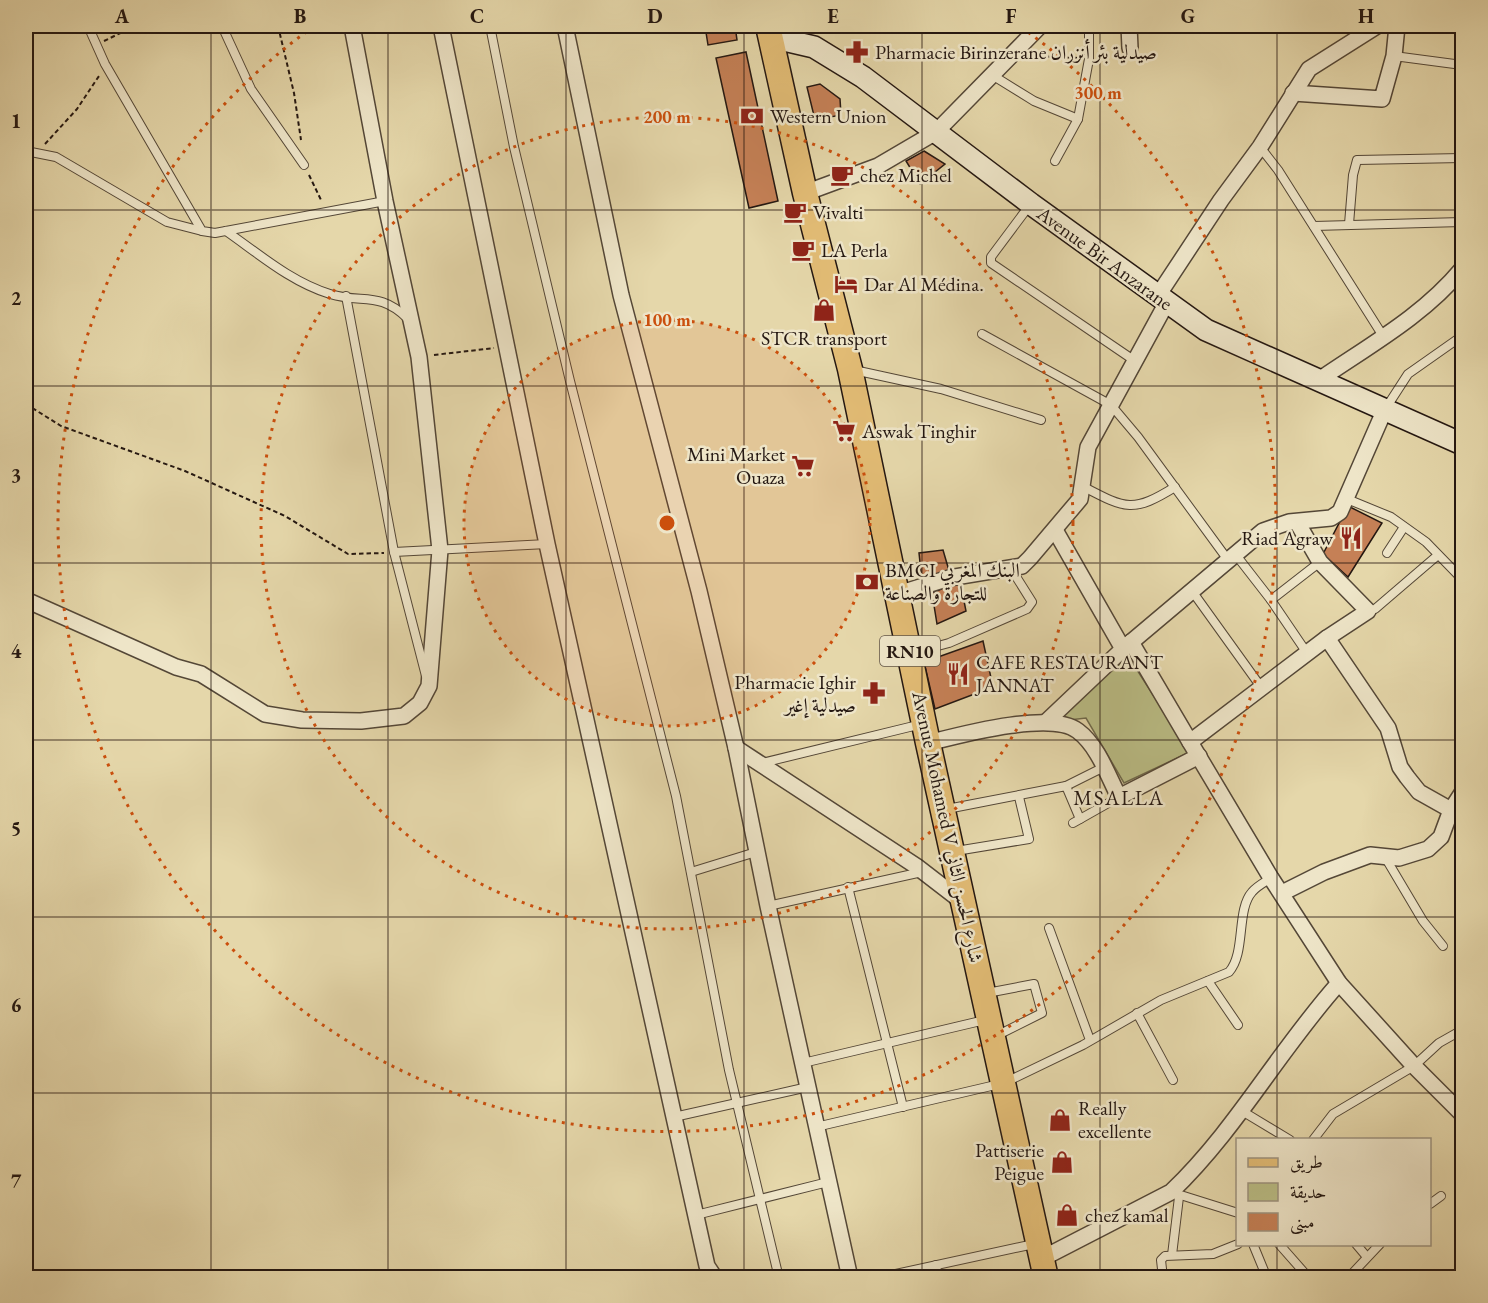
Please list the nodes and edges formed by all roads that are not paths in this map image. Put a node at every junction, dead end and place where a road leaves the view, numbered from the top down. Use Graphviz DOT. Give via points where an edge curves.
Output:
graph roads {
  1 [pos="88,26"];
  2 [pos="222,26"];
  3 [pos="352,26"];
  4 [pos="441,26"];
  5 [pos="490,26"];
  6 [pos="565,26"];
  7 [pos="1040,26"];
  8 [pos="1089,26"];
  9 [pos="1130,26"];
  10 [pos="1377,26"];
  11 [pos="1397,26"];
  12 [pos="769,32"];
  13 [pos="1130,48"];
  14 [pos="1394,56"];
  15 [pos="1462,65"];
  16 [pos="992,75"];
  17 [pos="1293,93"];
  18 [pos="1078,119"];
  19 [pos="936,132"];
  20 [pos="1260,147"];
  21 [pos="26,152"];
  22 [pos="1462,158"];
  23 [pos="1055,160"];
  24 [pos="304,165"];
  25 [pos="805,193"];
  26 [pos="384,201"];
  27 [pos="1031,204"];
  28 [pos="1462,222"];
  29 [pos="1349,224"];
  30 [pos="1314,225"];
  31 [pos="202,231"];
  32 [pos="226,231"];
  33 [pos="1462,269"];
  34 [pos="346,296"];
  35 [pos="1161,300"];
  36 [pos="411,321"];
  37 [pos="982,334"];
  38 [pos="1383,336"];
  39 [pos="1462,336"];
  40 [pos="1135,361"];
  41 [pos="850,369"];
  42 [pos="1319,380"];
  43 [pos="1110,405"];
  44 [pos="1385,409"];
  45 [pos="1041,420"];
  46 [pos="1462,444"];
  47 [pos="1175,487"];
  48 [pos="1084,488"];
  49 [pos="1347,499"];
  50 [pos="1297,522"];
  51 [pos="1404,527"];
  52 [pos="1055,530"];
  53 [pos="547,544"];
  54 [pos="440,550"];
  55 [pos="394,552"];
  56 [pos="1387,554"];
  57 [pos="1438,555"];
  58 [pos="1232,557"];
  59 [pos="1320,562"];
  60 [pos="1010,567"];
  61 [pos="1462,579"];
  62 [pos="1192,591"];
  63 [pos="898,594"];
  64 [pos="26,600"];
  65 [pos="1271,600"];
  66 [pos="1368,611"];
  67 [pos="1327,638"];
  68 [pos="1127,646"];
  69 [pos="1307,653"];
  70 [pos="910,654"];
  71 [pos="429,686"];
  72 [pos="1261,687"];
  73 [pos="1046,722"];
  74 [pos="926,733"];
  75 [pos="1190,742"];
  76 [pos="736,748"];
  77 [pos="1199,756"];
  78 [pos="760,764"];
  79 [pos="1104,767"];
  80 [pos="1066,786"];
  81 [pos="1462,793"];
  82 [pos="1019,797"];
  83 [pos="1119,797"];
  84 [pos="942,810"];
  85 [pos="1451,810"];
  86 [pos="756,852"];
  87 [pos="952,852"];
  88 [pos="1384,856"];
  89 [pos="924,871"];
  90 [pos="691,872"];
  91 [pos="1271,878"];
  92 [pos="848,886"];
  93 [pos="1282,893"];
  94 [pos="964,903"];
  95 [pos="768,906"];
  96 [pos="1049,928"];
  97 [pos="1443,946"];
  98 [pos="1208,981"];
  99 [pos="1339,983"];
  100 [pos="984,993"];
  101 [pos="1137,1013"];
  102 [pos="1238,1025"];
  103 [pos="992,1028"];
  104 [pos="1462,1030"];
  105 [pos="1090,1041"];
  106 [pos="890,1044"];
  107 [pos="803,1063"];
  108 [pos="1414,1066"];
  109 [pos="1173,1080"];
  110 [pos="1004,1083"];
  111 [pos="808,1088"];
  112 [pos="737,1101"];
  113 [pos="903,1107"];
  114 [pos="1242,1111"];
  115 [pos="1462,1114"];
  116 [pos="674,1117"];
  117 [pos="816,1127"];
  118 [pos="1287,1138"];
  119 [pos="1315,1138"];
  120 [pos="828,1182"];
  121 [pos="1175,1195"];
  122 [pos="1440,1196"];
  123 [pos="760,1198"];
  124 [pos="1431,1203"];
  125 [pos="1236,1212"];
  126 [pos="696,1215"];
  127 [pos="1236,1245"];
  128 [pos="1253,1246"];
  129 [pos="1280,1246"];
  130 [pos="1357,1246"];
  131 [pos="1379,1246"];
  132 [pos="1172,1255"];
  133 [pos="1367,1257"];
  134 [pos="1042,1260"];
  135 [pos="936,1265"];
  136 [pos="1462,1271"];
  137 [pos="715,1278"];
  138 [pos="779,1278"];
  139 [pos="850,1278"];
  140 [pos="877,1278"];
  141 [pos="938,1278"];
  142 [pos="1163,1278"];
  143 [pos="1267,1278"];
  144 [pos="1309,1278"];
  145 [pos="1348,1278"];
  146 [pos="1454,1278"];
  1 -- 31 [label="lane" via="105,64"];
  2 -- 24 [label="lane" via="251,89"];
  3 -- 26 [label="street"];
  4 -- 53 [label="street"];
  5 -- 90 [label="lane" via="519,169 676,796"];
  6 -- 76 [label="street" via="621,296"];
  7 -- 16 [label="street"];
  8 -- 18 [label="lane" via="1089,59"];
  9 -- 13 [label="street"];
  10 -- 17 [label="street" via="1309,69"];
  11 -- 14 [label="street"];
  12 -- 19 [label="street, Avenue Bir Anzarane" via="833,57"];
  12 -- 25 [label="main road, Avenue Mohamed V شارع الحسن الثاني / RN10"];
  14 -- 15 [label="lane"];
  14 -- 17 [label="street" via="1383,99"];
  16 -- 18 [label="lane" via="1034,101"];
  16 -- 19 [label="street"];
  17 -- 20 [label="street"];
  18 -- 23 [label="lane"];
  19 -- 25 [label="street" via="878,166"];
  19 -- 27 [label="street, Avenue Bir Anzarane"];
  20 -- 30 [label="lane"];
  20 -- 35 [label="street"];
  21 -- 31 [label="lane" via="56,157 166,222"];
  22 -- 29 [label="lane" via="1358,160"];
  25 -- 41 [label="main road, Avenue Mohamed V شارع الحسن الثاني / RN10"];
  26 -- 32 [label="lane"];
  26 -- 36 [label="street"];
  27 -- 35 [label="street, Avenue Bir Anzarane"];
  27 -- 40 [label="lane" via="991,257 991,263"];
  28 -- 29 [label="lane"];
  29 -- 30 [label="lane"];
  30 -- 38 [label="lane"];
  31 -- 32 [label="lane"];
  32 -- 34 [label="lane" via="286,274 331,294"];
  33 -- 38 [label="street" via="1419,314"];
  34 -- 36 [label="lane" via="388,302"];
  34 -- 55 [label="lane"];
  35 -- 40 [label="street"];
  35 -- 42 [label="street, Avenue Bir Anzarane" via="1206,330"];
  36 -- 54 [label="street" via="419,357"];
  37 -- 43 [label="lane"];
  38 -- 42 [label="street"];
  39 -- 44 [label="lane" via="1408,374"];
  40 -- 43 [label="street"];
  41 -- 45 [label="lane" via="941,389"];
  41 -- 63 [label="main road, Avenue Mohamed V شارع الحسن الثاني / RN10"];
  42 -- 44 [label="street, Avenue Bir Anzarane"];
  43 -- 47 [label="lane"];
  43 -- 48 [label="street" via="1085,454"];
  44 -- 46 [label="street, Avenue Bir Anzarane"];
  44 -- 49 [label="street"];
  47 -- 48 [label="lane" via="1132,507 1116,504"];
  47 -- 58 [label="lane"];
  48 -- 52 [label="street"];
  49 -- 50 [label="street" via="1340,512 1331,518"];
  49 -- 51 [label="lane" via="1391,517"];
  50 -- 58 [label="street" via="1263,531"];
  50 -- 59 [label="street"];
  51 -- 56 [label="lane"];
  51 -- 57 [label="lane"];
  52 -- 60 [label="street" via="1022,566"];
  52 -- 68 [label="street"];
  53 -- 54 [label="lane"];
  53 -- 116 [label="street"];
  54 -- 55 [label="lane"];
  54 -- 71 [label="street"];
  55 -- 71 [label="lane"];
  57 -- 61 [label="lane"];
  57 -- 66 [label="lane"];
  58 -- 62 [label="street"];
  58 -- 65 [label="lane"];
  59 -- 65 [label="lane"];
  59 -- 66 [label="street"];
  60 -- 63 [label="street" via="949,578"];
  60 -- 70 [label="lane" via="1032,602 1027,609"];
  62 -- 68 [label="street"];
  62 -- 72 [label="lane"];
  63 -- 70 [label="main road, Avenue Mohamed V شارع الحسن الثاني / RN10"];
  64 -- 71 [label="street" via="176,667 201,674 265,714 302,720 388,720 404,716 420,703"];
  65 -- 69 [label="lane"];
  66 -- 67 [label="street"];
  67 -- 69 [label="street"];
  67 -- 85 [label="street" via="1388,728 1407,777 1419,792"];
  68 -- 73 [label="street"];
  68 -- 75 [label="street"];
  69 -- 72 [label="street"];
  70 -- 74 [label="main road, Avenue Mohamed V شارع الحسن الثاني / RN10"];
  72 -- 75 [label="street"];
  73 -- 74 [label="street"];
  73 -- 79 [label="street" via="1076,729"];
  74 -- 78 [label="lane"];
  74 -- 84 [label="main road, Avenue Mohamed V شارع الحسن الثاني / RN10"];
  75 -- 77 [label="street"];
  76 -- 78 [label="street"];
  76 -- 86 [label="street"];
  77 -- 83 [label="street"];
  77 -- 91 [label="street"];
  78 -- 89 [label="street"];
  79 -- 80 [label="lane"];
  79 -- 83 [label="street"];
  80 -- 82 [label="lane"];
  80 -- 83 [label="lane" via="1077,821"];
  81 -- 85 [label="street"];
  82 -- 84 [label="lane"];
  82 -- 87 [label="lane" via="1029,839"];
  84 -- 87 [label="main road, Avenue Mohamed V شارع الحسن الثاني / RN10"];
  85 -- 88 [label="street" via="1441,837 1428,849 1409,856"];
  86 -- 90 [label="lane"];
  86 -- 95 [label="street"];
  87 -- 94 [label="main road, Avenue Mohamed V شارع الحسن الثاني / RN10"];
  88 -- 93 [label="street" via="1370,855"];
  88 -- 97 [label="lane" via="1423,921"];
  89 -- 92 [label="lane"];
  89 -- 94 [label="street"];
  90 -- 112 [label="lane"];
  91 -- 93 [label="street"];
  91 -- 98 [label="lane" via="1248,898 1232,969"];
  92 -- 95 [label="lane"];
  92 -- 106 [label="lane"];
  93 -- 99 [label="street"];
  94 -- 100 [label="main road, Avenue Mohamed V شارع الحسن الثاني / RN10"];
  95 -- 107 [label="street"];
  96 -- 105 [label="lane"];
  98 -- 101 [label="lane"];
  98 -- 102 [label="lane"];
  99 -- 108 [label="street"];
  99 -- 114 [label="street"];
  100 -- 103 [label="main road, Avenue Mohamed V شارع الحسن الثاني / RN10"];
  100 -- 103 [label="lane" via="1034,984 1040,1004 1041,1015"];
  101 -- 105 [label="lane"];
  101 -- 109 [label="lane"];
  103 -- 106 [label="lane"];
  103 -- 110 [label="main road, Avenue Mohamed V شارع الحسن الثاني / RN10"];
  104 -- 108 [label="lane" via="1439,1043"];
  105 -- 110 [label="lane"];
  106 -- 107 [label="lane"];
  106 -- 113 [label="lane"];
  107 -- 111 [label="street"];
  108 -- 115 [label="street"];
  108 -- 119 [label="lane" via="1333,1114"];
  110 -- 113 [label="lane"];
  110 -- 134 [label="main road, Avenue Mohamed V شارع الحسن الثاني / RN10"];
  111 -- 112 [label="lane"];
  111 -- 117 [label="street"];
  112 -- 116 [label="lane"];
  112 -- 123 [label="lane"];
  113 -- 117 [label="lane"];
  114 -- 118 [label="lane"];
  114 -- 121 [label="street"];
  116 -- 126 [label="street"];
  117 -- 120 [label="street"];
  120 -- 123 [label="lane"];
  120 -- 139 [label="street"];
  121 -- 125 [label="lane"];
  121 -- 132 [label="lane"];
  121 -- 134 [label="street"];
  122 -- 124 [label="lane"];
  123 -- 126 [label="lane"];
  123 -- 138 [label="lane"];
  126 -- 137 [label="street" via="707,1266"];
  127 -- 132 [label="lane" via="1214,1254"];
  128 -- 143 [label="lane"];
  129 -- 144 [label="lane"];
  130 -- 133 [label="lane"];
  131 -- 133 [label="lane"];
  132 -- 142 [label="lane" via="1161,1260"];
  133 -- 145 [label="lane"];
  134 -- 135 [label="lane"];
  135 -- 140 [label="lane"];
  135 -- 141 [label="lane"];
  136 -- 146 [label="lane"];
}
